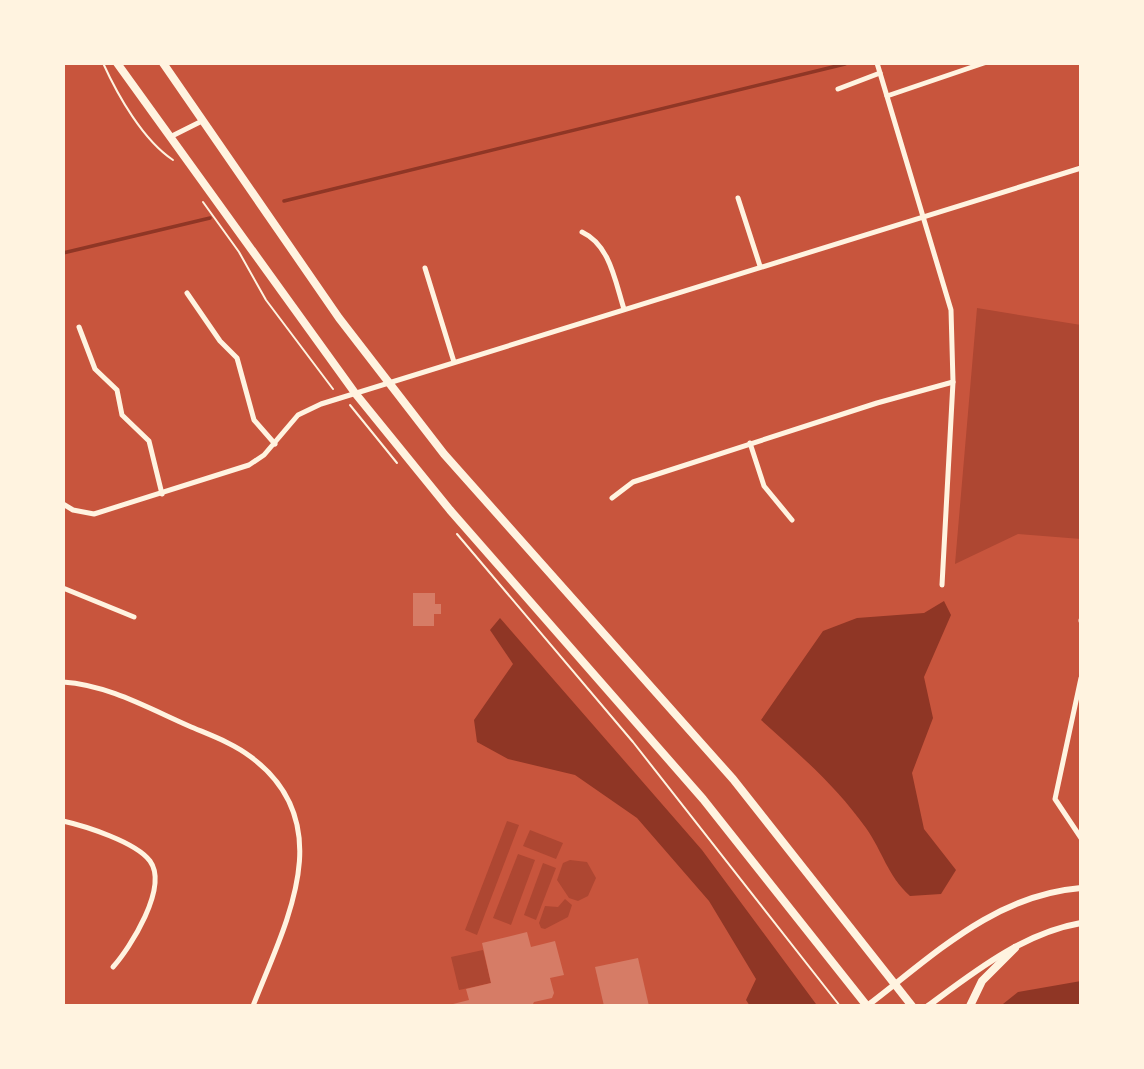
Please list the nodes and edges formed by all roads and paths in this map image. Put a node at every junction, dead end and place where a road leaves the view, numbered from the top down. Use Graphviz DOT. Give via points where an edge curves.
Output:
graph roads {
  1 [pos="117,63"];
  2 [pos="163,63"];
  3 [pos="877,63"];
  4 [pos="984,63"];
  5 [pos="880,73"];
  6 [pos="838,89"];
  7 [pos="887,96"];
  8 [pos="202,121"];
  9 [pos="170,137"];
  10 [pos="1081,168"];
  11 [pos="738,198"];
  12 [pos="924,216"];
  13 [pos="582,232"];
  14 [pos="760,265"];
  15 [pos="425,268"];
  16 [pos="187,293"];
  17 [pos="624,309"];
  18 [pos="79,327"];
  19 [pos="454,362"];
  20 [pos="388,382"];
  21 [pos="953,382"];
  22 [pos="355,393"];
  23 [pos="750,443"];
  24 [pos="275,444"];
  25 [pos="162,494"];
  26 [pos="612,498"];
  27 [pos="63,504"];
  28 [pos="792,520"];
  29 [pos="942,585"];
  30 [pos="63,588"];
  31 [pos="134,617"];
  32 [pos="1081,678"];
  33 [pos="63,682"];
  34 [pos="63,821"];
  35 [pos="1081,838"];
  36 [pos="1081,888"];
  37 [pos="1081,923"];
  38 [pos="1015,948"];
  39 [pos="113,967"];
  40 [pos="896,984"];
  41 [pos="253,1006"];
  42 [pos="867,1006"];
  43 [pos="912,1006"];
  44 [pos="928,1006"];
  45 [pos="970,1006"];
  1 -- 9 [label="main road"];
  2 -- 8 [label="main road"];
  3 -- 5 [label="street"];
  4 -- 7 [label="street"];
  5 -- 6 [label="street"];
  5 -- 7 [label="street"];
  7 -- 12 [label="street"];
  8 -- 9 [label="street"];
  8 -- 20 [label="main road"];
  9 -- 22 [label="main road"];
  10 -- 12 [label="street"];
  11 -- 14 [label="street"];
  12 -- 14 [label="street"];
  12 -- 21 [label="street" via="951,310"];
  13 -- 17 [label="street" via="605,252"];
  14 -- 17 [label="street"];
  15 -- 19 [label="street"];
  16 -- 24 [label="street" via="237,358 251,413"];
  17 -- 19 [label="street"];
  18 -- 25 [label="street" via="95,369 117,390 122,415 149,440"];
  19 -- 20 [label="street"];
  20 -- 22 [label="street"];
  20 -- 40 [label="main road" via="444,454 733,779"];
  21 -- 23 [label="street"];
  21 -- 29 [label="street"];
  22 -- 24 [label="street" via="298,415"];
  22 -- 42 [label="main road" via="450,510 703,799"];
  23 -- 26 [label="street" via="633,482"];
  23 -- 28 [label="street" via="764,486"];
  24 -- 25 [label="street" via="233,473"];
  25 -- 27 [label="street" via="94,514"];
  30 -- 31 [label="street"];
  32 -- 35 [label="street" via="1055,799"];
  33 -- 41 [label="street" via="108,690 234,746 264,768 286,798 300,840 300,875"];
  34 -- 39 [label="street" via="129,845 150,861 154,872 153,894 140,928"];
  36 -- 40 [label="street" via="1030,896 1006,906"];
  37 -- 38 [label="street"];
  38 -- 44 [label="street"];
  38 -- 45 [label="main road" via="982,981"];
  40 -- 42 [label="street"];
  40 -- 43 [label="main road"];
}
